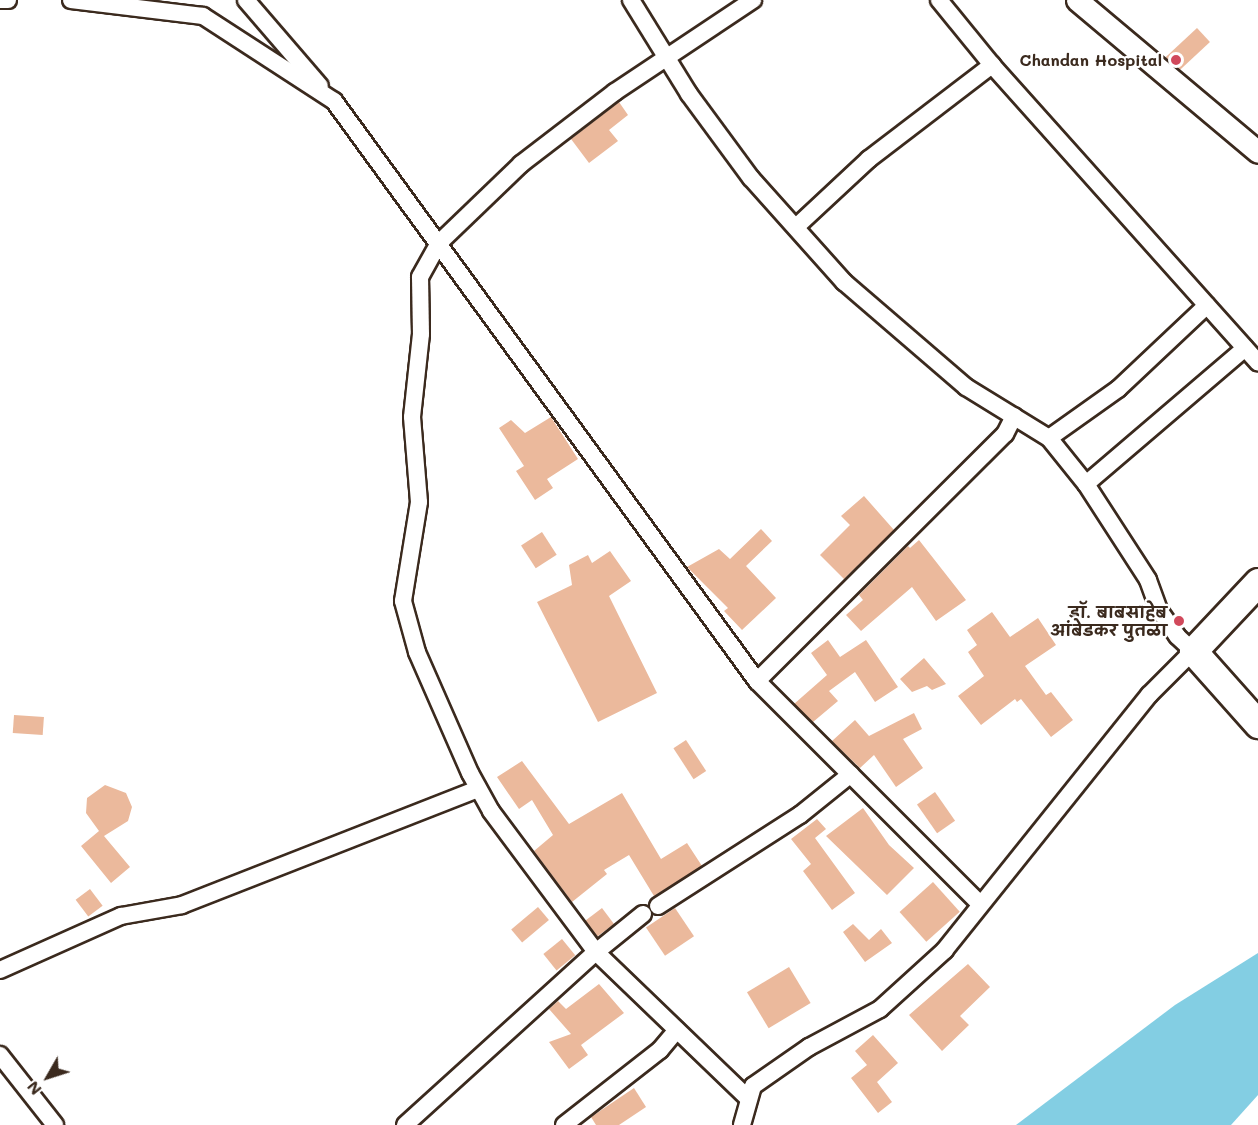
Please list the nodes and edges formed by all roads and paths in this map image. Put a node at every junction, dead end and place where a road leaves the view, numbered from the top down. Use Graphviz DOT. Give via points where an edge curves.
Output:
graph roads {
  1 [pos="0,0"];
  2 [pos="8,0"];
  3 [pos="71,0"];
  4 [pos="246,0"];
  5 [pos="631,0"];
  6 [pos="753,0"];
  7 [pos="939,0"];
  8 [pos="1077,0"];
  9 [pos="667,59"];
  10 [pos="992,65"];
  11 [pos="334,101"];
  12 [pos="1258,152"];
  13 [pos="796,227"];
  14 [pos="438,244"];
  15 [pos="1207,305"];
  16 [pos="1245,348"];
  17 [pos="1258,363"];
  18 [pos="1014,416"];
  19 [pos="1049,438"];
  20 [pos="1086,484"];
  21 [pos="1258,582"];
  22 [pos="1193,651"];
  23 [pos="757,681"];
  24 [pos="1258,724"];
  25 [pos="851,774"];
  26 [pos="478,789"];
  27 [pos="979,903"];
  28 [pos="596,952"];
  29 [pos="0,970"];
  30 [pos="677,1030"];
  31 [pos="0,1055"];
  32 [pos="749,1099"];
  33 [pos="55,1125"];
  34 [pos="405,1125"];
  35 [pos="564,1125"];
  36 [pos="742,1125"];
  1 -- 2 [label="street"];
  3 -- 11 [label="street" via="203,16"];
  4 -- 11 [label="street"];
  5 -- 9 [label="street"];
  6 -- 9 [label="street"];
  7 -- 10 [label="street"];
  8 -- 12 [label="street"];
  9 -- 13 [label="street" via="751,178"];
  9 -- 14 [label="street" via="615,92 521,164"];
  10 -- 13 [label="street" via="869,159"];
  10 -- 15 [label="street"];
  11 -- 14 [label="street"];
  13 -- 18 [label="street" via="853,290 966,387"];
  14 -- 23 [label="street"];
  14 -- 26 [label="street" via="420,277 421,334 412,417 419,502 403,601 417,652"];
  15 -- 16 [label="street"];
  15 -- 19 [label="street" via="1118,389"];
  16 -- 17 [label="street"];
  16 -- 20 [label="street"];
  18 -- 19 [label="street"];
  18 -- 23 [label="street" via="1005,434"];
  19 -- 20 [label="street"];
  20 -- 22 [label="street" via="1148,580 1159,610"];
  21 -- 22 [label="main road"];
  22 -- 24 [label="main road"];
  22 -- 27 [label="street" via="1149,695"];
  23 -- 25 [label="street"];
  25 -- 27 [label="street"];
  25 -- 28 [label="street" via="800,815 651,910"];
  26 -- 28 [label="street"];
  26 -- 29 [label="street" via="182,905 122,916"];
  27 -- 32 [label="street" via="945,950 880,1009 809,1047 753,1086"];
  28 -- 30 [label="street"];
  28 -- 34 [label="street"];
  30 -- 32 [label="street"];
  30 -- 35 [label="street" via="660,1050"];
  31 -- 33 [label="street"];
  32 -- 36 [label="street"];
}
